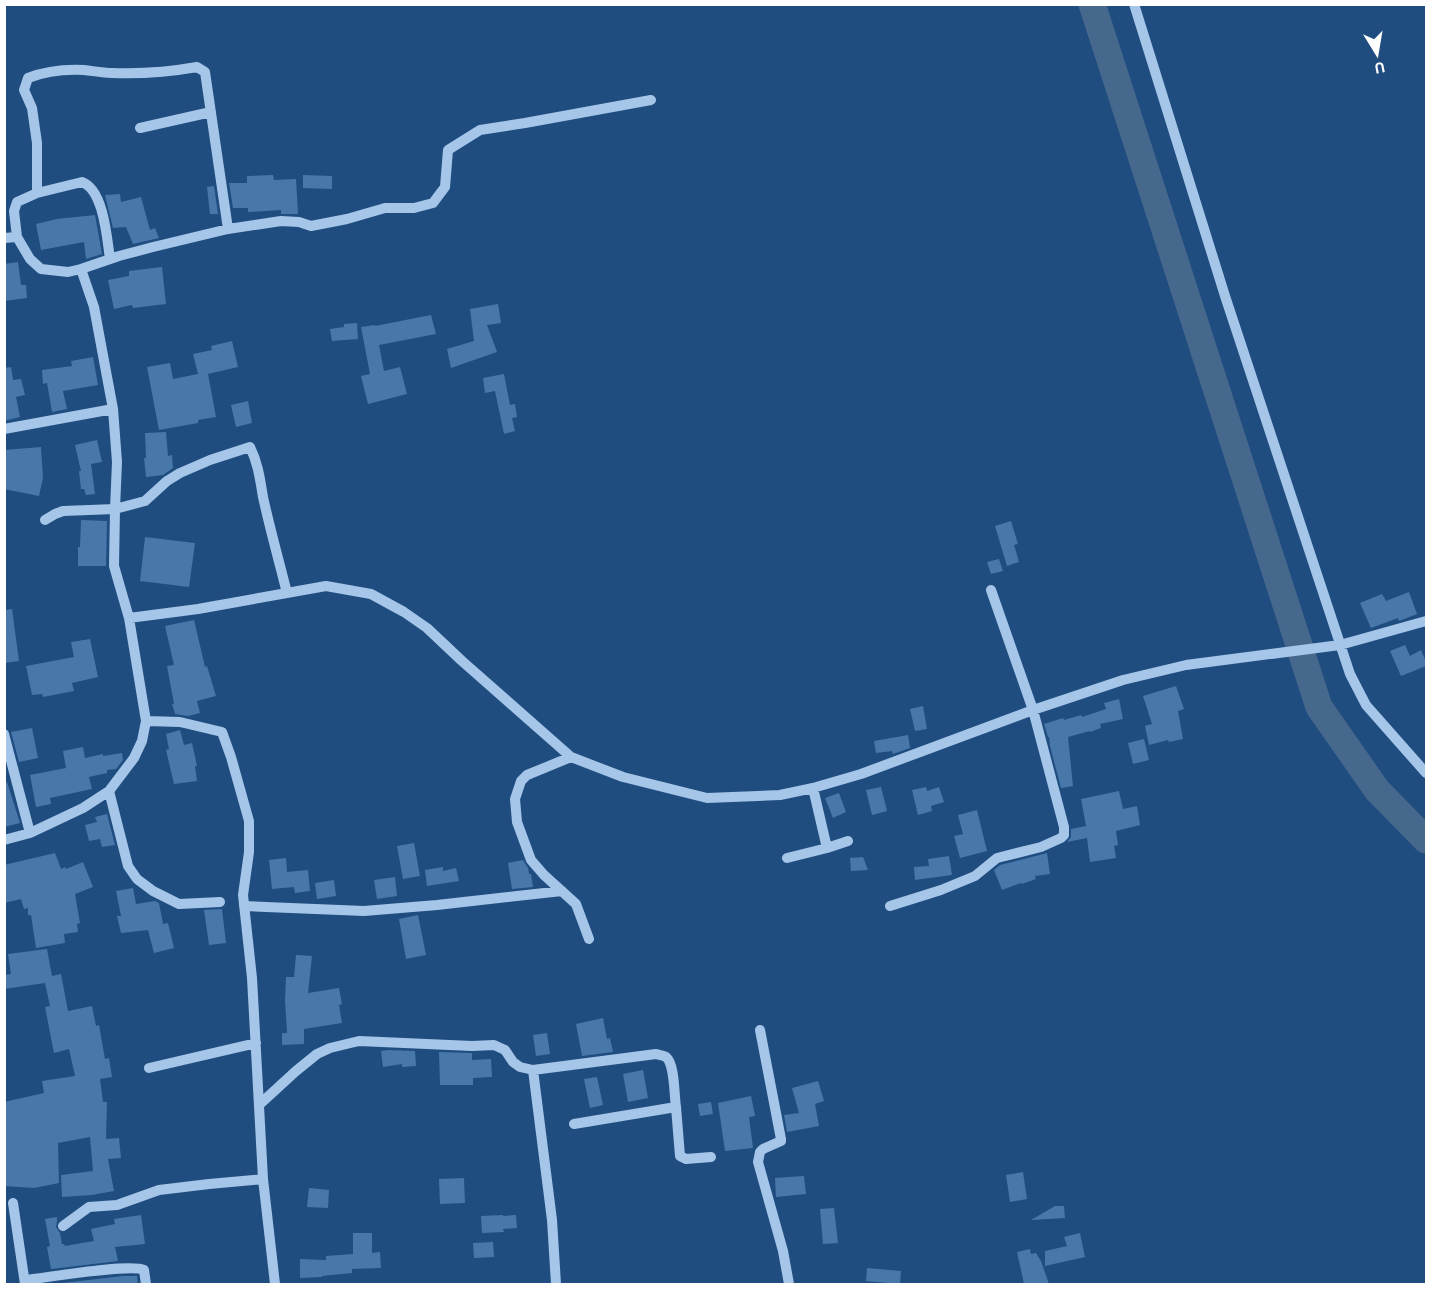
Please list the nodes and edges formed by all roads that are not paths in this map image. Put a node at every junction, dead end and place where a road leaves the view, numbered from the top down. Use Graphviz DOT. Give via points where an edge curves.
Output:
graph roads {
  1 [pos="1134,4"];
  2 [pos="651,100"];
  3 [pos="211,112"];
  4 [pos="140,128"];
  5 [pos="37,193"];
  6 [pos="228,229"];
  7 [pos="17,237"];
  8 [pos="4,238"];
  9 [pos="110,259"];
  10 [pos="81,269"];
  11 [pos="113,409"];
  12 [pos="4,429"];
  13 [pos="115,509"];
  14 [pos="45,520"];
  15 [pos="991,590"];
  16 [pos="287,593"];
  17 [pos="129,618"];
  18 [pos="1426,621"];
  19 [pos="1338,645"];
  20 [pos="1033,710"];
  21 [pos="146,721"];
  22 [pos="4,734"];
  23 [pos="571,757"];
  24 [pos="1426,773"];
  25 [pos="813,788"];
  26 [pos="109,791"];
  27 [pos="30,833"];
  28 [pos="4,840"];
  29 [pos="848,841"];
  30 [pos="827,848"];
  31 [pos="786,858"];
  32 [pos="562,891"];
  33 [pos="220,902"];
  34 [pos="244,906"];
  35 [pos="890,906"];
  36 [pos="590,939"];
  37 [pos="760,1030"];
  38 [pos="256,1043"];
  39 [pos="148,1068"];
  40 [pos="533,1070"];
  41 [pos="260,1104"];
  42 [pos="676,1107"];
  43 [pos="574,1124"];
  44 [pos="711,1157"];
  45 [pos="264,1179"];
  46 [pos="13,1203"];
  47 [pos="63,1226"];
  48 [pos="88,1272"];
  49 [pos="25,1282"];
  50 [pos="90,1284"];
  51 [pos="146,1284"];
  52 [pos="275,1284"];
  53 [pos="556,1284"];
  54 [pos="789,1284"];
  1 -- 19 [label="street"];
  2 -- 6 [label="street" via="480,130 448,150 445,187 433,203 414,208 385,208 311,226 281,221"];
  3 -- 4 [label="street"];
  3 -- 5 [label="street" via="204,72 197,67 148,73 55,71 28,78 24,90 32,108 37,143"];
  3 -- 6 [label="street"];
  5 -- 7 [label="street" via="18,202 14,211"];
  5 -- 9 [label="street" via="82,182 88,184 102,211"];
  6 -- 9 [label="street"];
  7 -- 8 [label="street"];
  7 -- 10 [label="street" via="30,259 42,269"];
  9 -- 10 [label="street"];
  10 -- 11 [label="street" via="94,307"];
  11 -- 12 [label="street"];
  11 -- 13 [label="street"];
  13 -- 14 [label="street" via="63,511"];
  13 -- 16 [label="street" via="145,501 180,472 250,447"];
  13 -- 17 [label="street" via="114,566"];
  15 -- 20 [label="street"];
  16 -- 17 [label="street"];
  16 -- 23 [label="street" via="326,586 371,594 404,612"];
  17 -- 21 [label="street"];
  18 -- 19 [label="street"];
  19 -- 20 [label="street" via="1186,665 1123,680"];
  19 -- 24 [label="street" via="1366,705"];
  20 -- 25 [label="street"];
  20 -- 35 [label="street" via="1064,835 1041,847 997,858 975,876 941,890"];
  21 -- 26 [label="street" via="134,758"];
  21 -- 34 [label="street" via="180,722 222,732 249,821"];
  22 -- 27 [label="street"];
  23 -- 25 [label="street" via="623,777 707,798 780,795"];
  23 -- 32 [label="street" via="527,775 515,799 517,822 531,860"];
  25 -- 30 [label="street"];
  26 -- 27 [label="street"];
  26 -- 33 [label="street" via="128,866 137,879 179,904"];
  27 -- 28 [label="street"];
  29 -- 30 [label="street"];
  30 -- 31 [label="street"];
  32 -- 34 [label="street" via="364,911"];
  32 -- 36 [label="street" via="576,904"];
  34 -- 38 [label="street"];
  37 -- 54 [label="street" via="782,1139 763,1149 758,1162"];
  38 -- 39 [label="street"];
  38 -- 41 [label="street"];
  40 -- 41 [label="street" via="520,1067 506,1050 494,1045 359,1041 317,1054"];
  40 -- 42 [label="street" via="656,1054 668,1059 671,1065"];
  40 -- 53 [label="street"];
  41 -- 45 [label="street"];
  42 -- 43 [label="street"];
  42 -- 44 [label="street" via="680,1156"];
  45 -- 47 [label="street" via="159,1190 117,1205 89,1207"];
  45 -- 52 [label="street"];
  46 -- 49 [label="street"];
  48 -- 49 [label="street"];
  48 -- 50 [label="street"];
  48 -- 51 [label="street" via="141,1268"];
}
